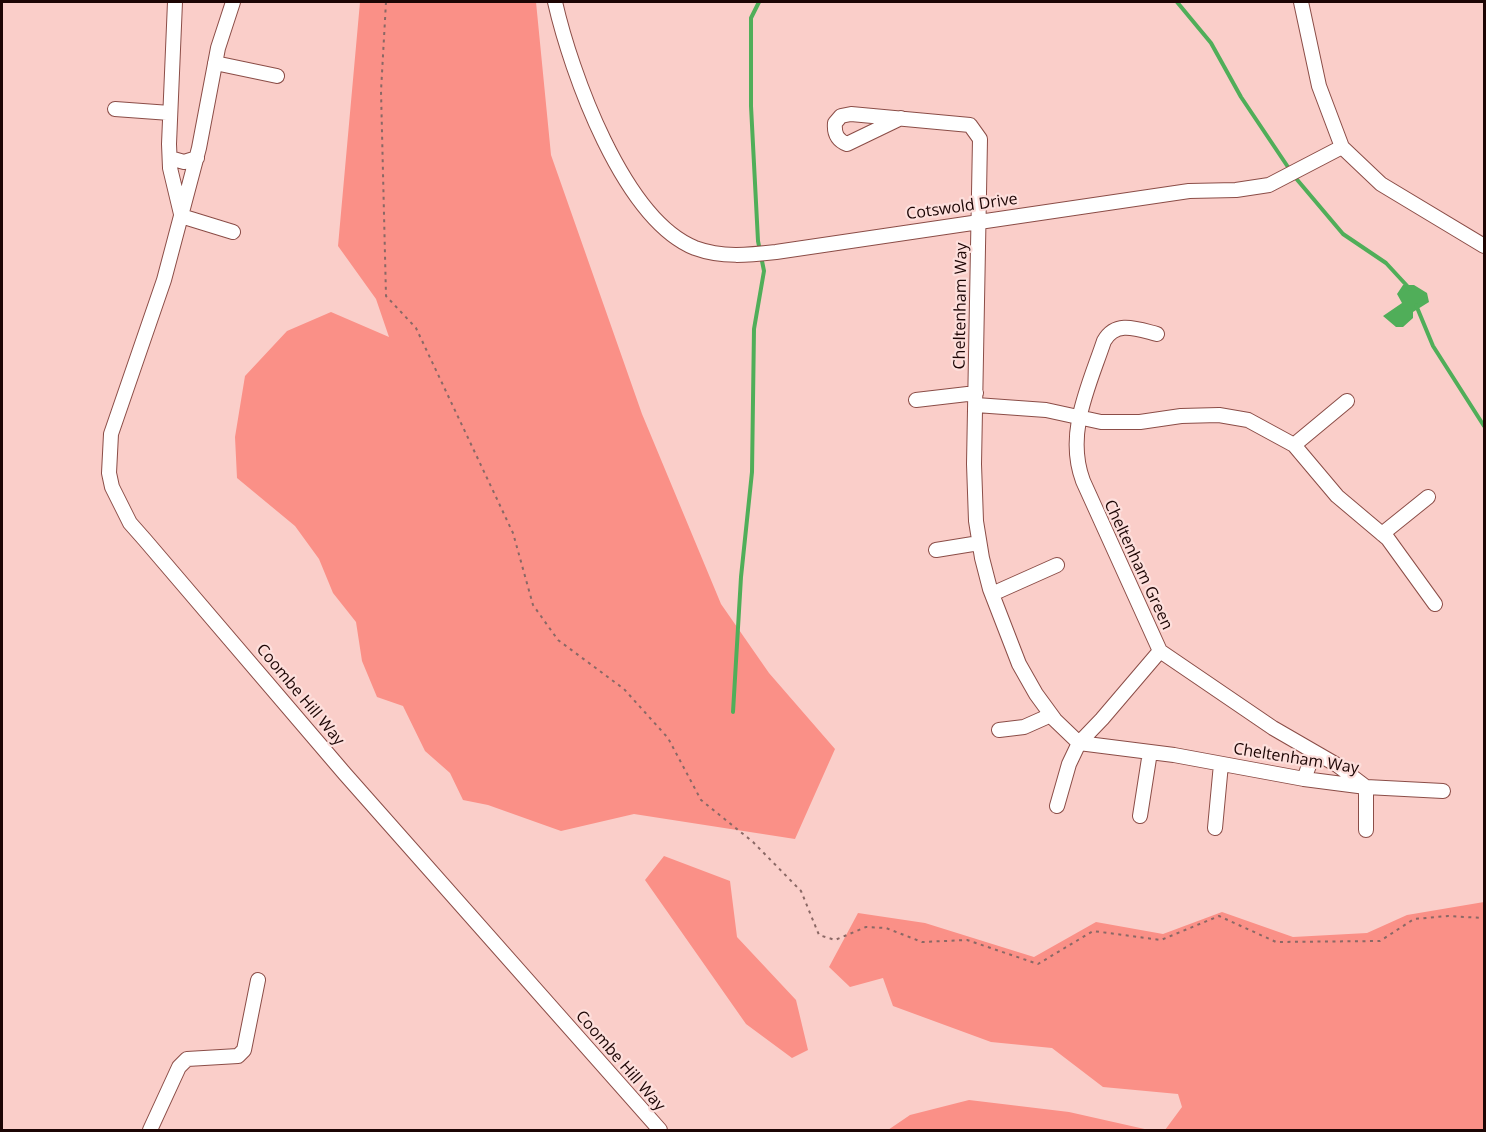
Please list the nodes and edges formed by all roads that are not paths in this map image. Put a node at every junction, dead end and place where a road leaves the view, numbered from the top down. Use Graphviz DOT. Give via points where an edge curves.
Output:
graph roads {
  1 [pos="175,2"];
  2 [pos="233,2"];
  3 [pos="555,2"];
  4 [pos="1301,2"];
  5 [pos="215,63"];
  6 [pos="277,76"];
  7 [pos="114,109"];
  8 [pos="170,113"];
  9 [pos="901,118"];
  10 [pos="1342,147"];
  11 [pos="170,158"];
  12 [pos="196,158"];
  13 [pos="181,216"];
  14 [pos="980,220"];
  15 [pos="233,232"];
  16 [pos="1485,246"];
  17 [pos="1157,334"];
  18 [pos="976,399"];
  19 [pos="916,400"];
  20 [pos="1347,402"];
  21 [pos="1078,417"];
  22 [pos="1294,445"];
  23 [pos="1428,497"];
  24 [pos="1382,534"];
  25 [pos="979,543"];
  26 [pos="936,550"];
  27 [pos="1057,566"];
  28 [pos="992,594"];
  29 [pos="1436,604"];
  30 [pos="1160,651"];
  31 [pos="1051,715"];
  32 [pos="999,730"];
  33 [pos="1079,742"];
  34 [pos="1150,752"];
  35 [pos="1314,752"];
  36 [pos="1221,764"];
  37 [pos="1304,779"];
  38 [pos="1365,787"];
  39 [pos="1443,791"];
  40 [pos="1057,806"];
  41 [pos="1140,816"];
  42 [pos="1215,828"];
  43 [pos="1366,830"];
  44 [pos="258,980"];
  45 [pos="150,1131"];
  46 [pos="660,1131"];
  1 -- 8 [label="street, Coombe Hill Way"];
  2 -- 5 [label="street, Coombe Hill Way"];
  3 -- 14 [label="street, Cotswold Drive" via="567,50 592,115 620,170 659,223 696,248 724,255 747,255"];
  4 -- 10 [label="street" via="1319,86"];
  5 -- 6 [label="street"];
  5 -- 12 [label="street, Coombe Hill Way"];
  7 -- 8 [label="street"];
  8 -- 11 [label="street, Coombe Hill Way"];
  9 -- 14 [label="street, Cheltenham Way" via="970,125 978,133"];
  10 -- 14 [label="street, Cotswold Drive" via="1280,180 1256,188 1190,191"];
  10 -- 16 [label="street" via="1381,184"];
  11 -- 12 [label="street" via="184,162"];
  11 -- 13 [label="street, Coombe Hill Way"];
  12 -- 13 [label="street, Coombe Hill Way"];
  13 -- 15 [label="street"];
  13 -- 46 [label="street, Coombe Hill Way" via="164,280 111,434 109,473 120,506 130,523 345,774"];
  14 -- 18 [label="street, Cheltenham Way"];
  17 -- 21 [label="street, Cheltenham Green" via="1124,327 1109,332"];
  18 -- 19 [label="street, Cheltenham Way"];
  18 -- 21 [label="street"];
  18 -- 25 [label="street, Cheltenham Way" via="974,464"];
  20 -- 22 [label="street"];
  21 -- 22 [label="street" via="1101,422 1140,422 1219,415 1248,420"];
  21 -- 30 [label="street, Cheltenham Green" via="1076,464"];
  22 -- 24 [label="street" via="1337,496"];
  23 -- 24 [label="street"];
  24 -- 29 [label="street"];
  25 -- 26 [label="street"];
  25 -- 28 [label="street, Cheltenham Way"];
  27 -- 28 [label="street"];
  28 -- 31 [label="street, Cheltenham Way" via="1019,664"];
  30 -- 33 [label="street"];
  30 -- 35 [label="street, Cheltenham Green"];
  31 -- 32 [label="street" via="1024,727"];
  31 -- 33 [label="street, Cheltenham Way"];
  33 -- 34 [label="street, Cheltenham Way"];
  33 -- 40 [label="street"];
  34 -- 36 [label="street, Cheltenham Way"];
  34 -- 41 [label="street"];
  35 -- 37 [label="street"];
  35 -- 38 [label="street, Cheltenham Green"];
  36 -- 37 [label="street, Cheltenham Way"];
  36 -- 42 [label="street, Cheltenham Way"];
  37 -- 38 [label="street, Cheltenham Way"];
  38 -- 39 [label="street, Cheltenham Way"];
  38 -- 43 [label="street, Cheltenham Way"];
  44 -- 45 [label="street" via="244,1050 238,1056 187,1059 179,1067"];
}
